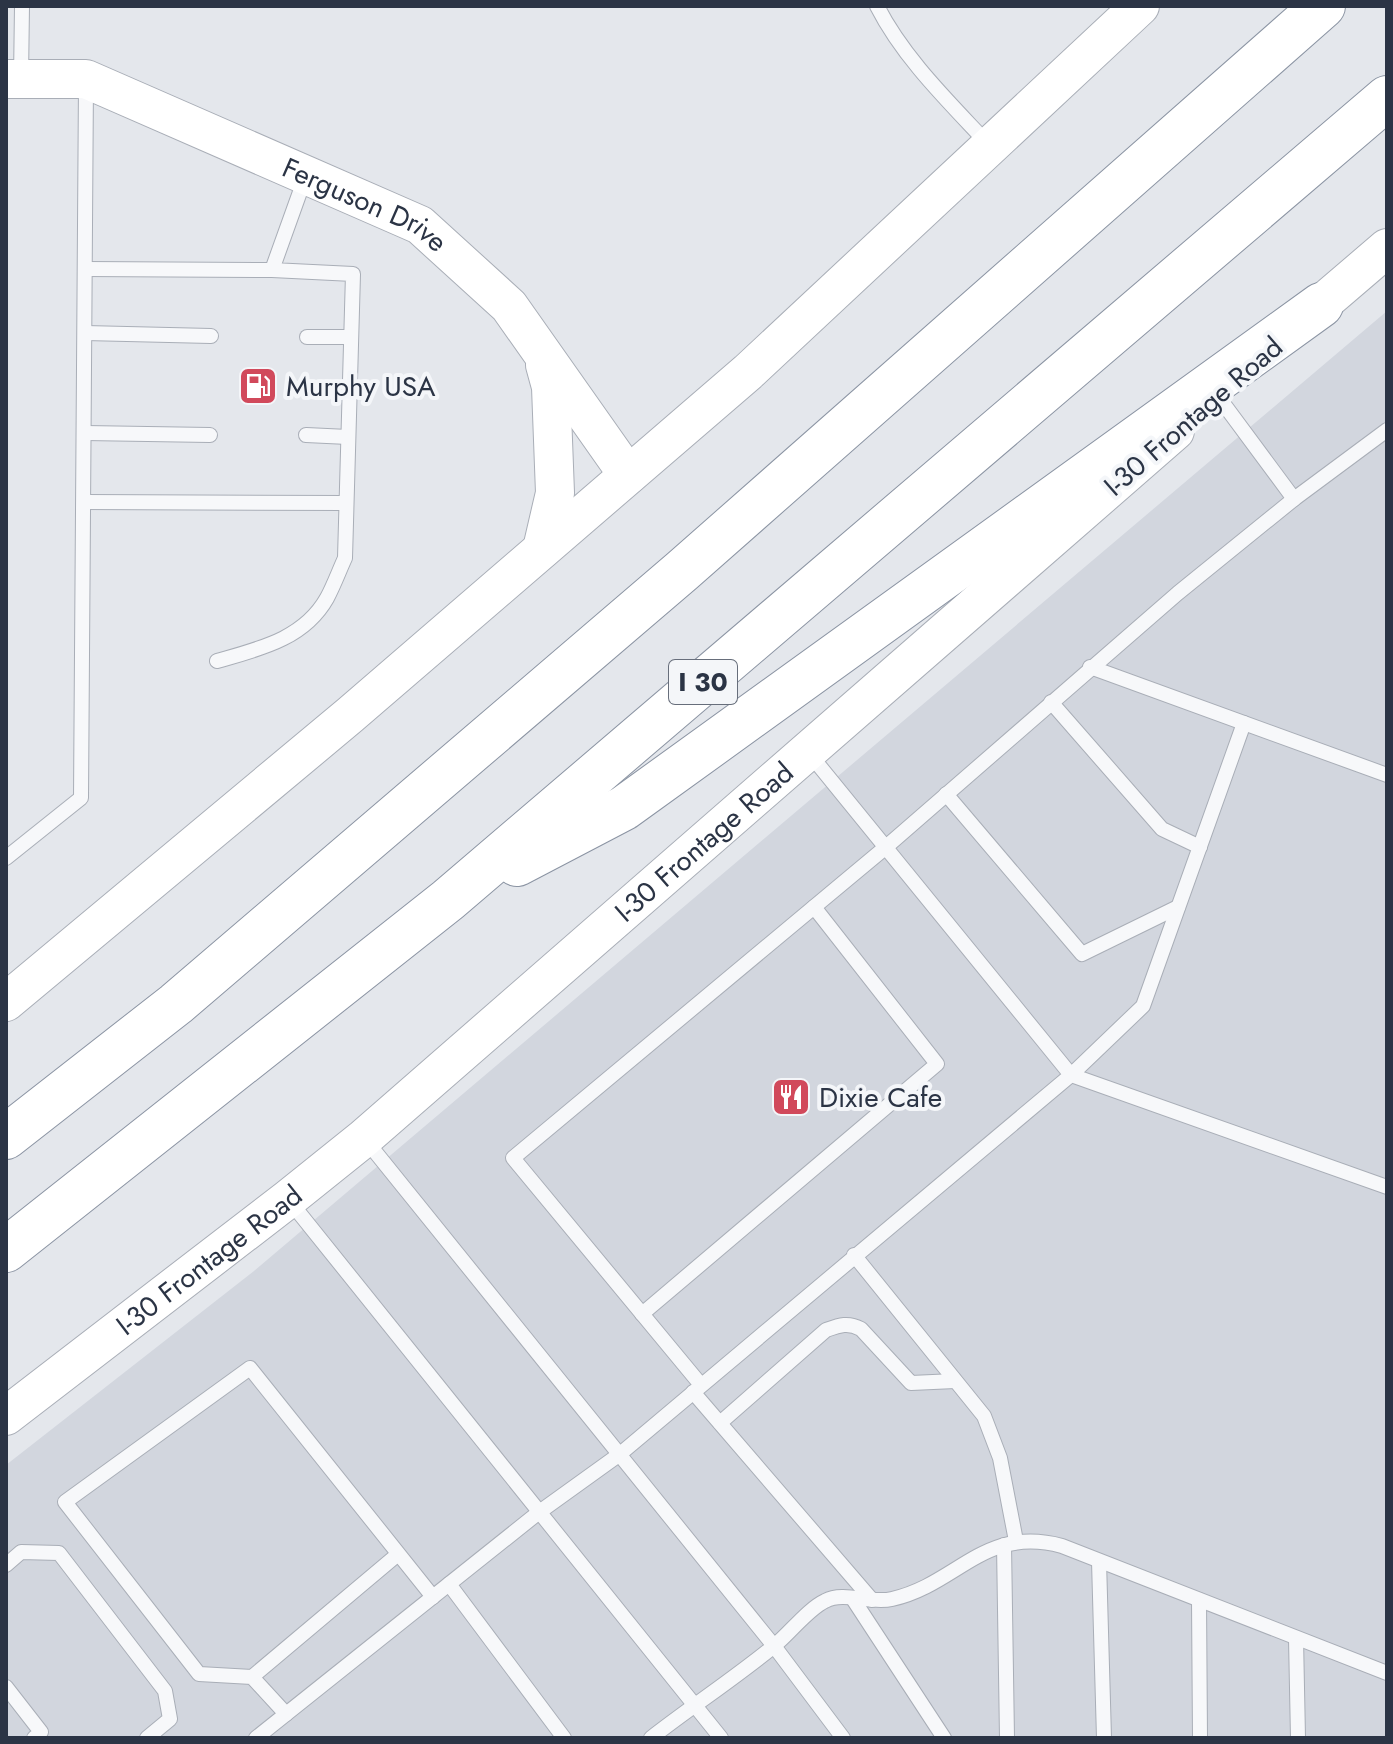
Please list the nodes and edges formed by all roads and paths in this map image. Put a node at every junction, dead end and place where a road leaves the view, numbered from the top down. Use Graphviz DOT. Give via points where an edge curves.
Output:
graph roads {
  1 [pos="22,6"];
  2 [pos="877,6"];
  3 [pos="1140,6"];
  4 [pos="1323,6"];
  5 [pos="13,79"];
  6 [pos="86,79"];
  7 [pos="1387,98"];
  8 [pos="990,146"];
  9 [pos="307,174"];
  10 [pos="1387,248"];
  11 [pos="85,269"];
  12 [pos="272,270"];
  13 [pos="1321,305"];
  14 [pos="85,333"];
  15 [pos="211,336"];
  16 [pos="307,337"];
  17 [pos="351,337"];
  18 [pos="541,351"];
  19 [pos="1217,395"];
  20 [pos="1387,430"];
  21 [pos="85,433"];
  22 [pos="210,435"];
  23 [pos="306,435"];
  24 [pos="348,437"];
  25 [pos="628,475"];
  26 [pos="1294,499"];
  27 [pos="84,502"];
  28 [pos="346,503"];
  29 [pos="542,549"];
  30 [pos="217,661"];
  31 [pos="1090,667"];
  32 [pos="1051,702"];
  33 [pos="1244,723"];
  34 [pos="808,752"];
  35 [pos="1387,775"];
  36 [pos="946,794"];
  37 [pos="886,847"];
  38 [pos="1200,847"];
  39 [pos="6,858"];
  40 [pos="448,900"];
  41 [pos="814,907"];
  42 [pos="1178,907"];
  43 [pos="6,1002"];
  44 [pos="1071,1075"];
  45 [pos="6,1137"];
  46 [pos="364,1138"];
  47 [pos="1387,1187"];
  48 [pos="288,1199"];
  49 [pos="6,1250"];
  50 [pos="854,1255"];
  51 [pos="642,1314"];
  52 [pos="955,1381"];
  53 [pos="697,1388"];
  54 [pos="6,1416"];
  55 [pos="720,1423"];
  56 [pos="620,1454"];
  57 [pos="538,1513"];
  58 [pos="1010,1543"];
  59 [pos="397,1555"];
  60 [pos="1099,1561"];
  61 [pos="6,1565"];
  62 [pos="449,1584"];
  63 [pos="433,1597"];
  64 [pos="853,1599"];
  65 [pos="872,1600"];
  66 [pos="1199,1600"];
  67 [pos="1296,1638"];
  68 [pos="774,1646"];
  69 [pos="1387,1673"];
  70 [pos="252,1677"];
  71 [pos="6,1687"];
  72 [pos="696,1703"];
  73 [pos="286,1714"];
  74 [pos="34,1738"];
  75 [pos="147,1738"];
  76 [pos="256,1738"];
  77 [pos="564,1738"];
  78 [pos="651,1738"];
  79 [pos="721,1738"];
  80 [pos="843,1738"];
  81 [pos="944,1738"];
  82 [pos="1007,1738"];
  83 [pos="1104,1738"];
  84 [pos="1200,1738"];
  85 [pos="1298,1738"];
  1 -- 5 [label="lane"];
  2 -- 8 [label="lane" via="916,63"];
  3 -- 8 [label="main road"];
  4 -- 45 [label="highway" via="670,582 176,1004"];
  5 -- 6 [label="main road, Ferguson Drive"];
  6 -- 9 [label="main road, Ferguson Drive"];
  6 -- 11 [label="lane"];
  7 -- 40 [label="highway, I 30"];
  8 -- 25 [label="main road" via="748,372"];
  9 -- 12 [label="lane"];
  9 -- 18 [label="main road, Ferguson Drive" via="420,225 509,306"];
  10 -- 13 [label="main road, I-30 Frontage Road"];
  11 -- 12 [label="lane"];
  11 -- 14 [label="lane"];
  12 -- 17 [label="lane" via="353,274"];
  13 -- 19 [label="main road, I-30 Frontage Road"];
  13 -- 40 [label="highway" via="624,808"];
  14 -- 15 [label="lane"];
  14 -- 21 [label="lane"];
  16 -- 17 [label="lane"];
  17 -- 24 [label="lane"];
  18 -- 25 [label="main road, Ferguson Drive"];
  18 -- 29 [label="main road" via="551,387 555,439 555,493"];
  19 -- 26 [label="lane"];
  19 -- 34 [label="main road, I-30 Frontage Road"];
  20 -- 26 [label="lane"];
  21 -- 22 [label="lane"];
  21 -- 27 [label="lane"];
  23 -- 24 [label="lane"];
  24 -- 28 [label="lane"];
  25 -- 29 [label="main road"];
  26 -- 31 [label="lane"];
  27 -- 28 [label="lane"];
  27 -- 39 [label="lane" via="81,798"];
  28 -- 30 [label="lane" via="345,558 326,600 302,628 269,646"];
  29 -- 43 [label="main road"];
  31 -- 32 [label="lane"];
  31 -- 33 [label="lane"];
  32 -- 36 [label="lane"];
  32 -- 38 [label="lane" via="1162,829"];
  33 -- 35 [label="lane"];
  33 -- 38 [label="lane"];
  34 -- 37 [label="lane"];
  34 -- 46 [label="main road, I-30 Frontage Road"];
  36 -- 37 [label="lane"];
  36 -- 42 [label="lane" via="1082,954"];
  37 -- 41 [label="lane"];
  37 -- 44 [label="lane"];
  38 -- 42 [label="lane"];
  40 -- 49 [label="highway, I 30"];
  41 -- 51 [label="lane" via="937,1064"];
  41 -- 51 [label="lane" via="513,1158"];
  42 -- 44 [label="lane" via="1143,1006"];
  44 -- 47 [label="lane"];
  44 -- 50 [label="lane"];
  46 -- 48 [label="main road, I-30 Frontage Road"];
  46 -- 56 [label="lane"];
  48 -- 54 [label="main road, I-30 Frontage Road"];
  48 -- 57 [label="lane"];
  50 -- 52 [label="lane"];
  50 -- 53 [label="lane"];
  51 -- 53 [label="lane"];
  52 -- 55 [label="lane" via="911,1383 861,1329 840,1324 826,1330"];
  52 -- 58 [label="lane" via="984,1416 1000,1458"];
  53 -- 55 [label="lane"];
  53 -- 56 [label="lane"];
  55 -- 65 [label="lane"];
  56 -- 57 [label="lane"];
  56 -- 68 [label="lane"];
  57 -- 62 [label="lane"];
  57 -- 72 [label="lane"];
  58 -- 60 [label="lane" via="1049,1543"];
  58 -- 65 [label="lane" via="909,1594"];
  58 -- 82 [label="lane"];
  59 -- 63 [label="lane"];
  59 -- 70 [label="lane"];
  59 -- 70 [label="lane" via="250,1368 65,1502 199,1674"];
  60 -- 66 [label="lane"];
  60 -- 83 [label="lane"];
  61 -- 75 [label="lane" via="21,1552 59,1553 165,1691 170,1719"];
  62 -- 63 [label="lane"];
  62 -- 77 [label="lane"];
  63 -- 73 [label="lane"];
  64 -- 65 [label="lane"];
  64 -- 68 [label="lane" via="825,1601"];
  64 -- 81 [label="lane"];
  66 -- 67 [label="lane"];
  66 -- 84 [label="lane"];
  67 -- 69 [label="lane"];
  67 -- 85 [label="lane"];
  68 -- 72 [label="lane"];
  68 -- 80 [label="lane"];
  70 -- 73 [label="lane"];
  71 -- 74 [label="lane" via="41,1732"];
  72 -- 78 [label="lane"];
  72 -- 79 [label="lane"];
  73 -- 76 [label="lane"];
}
